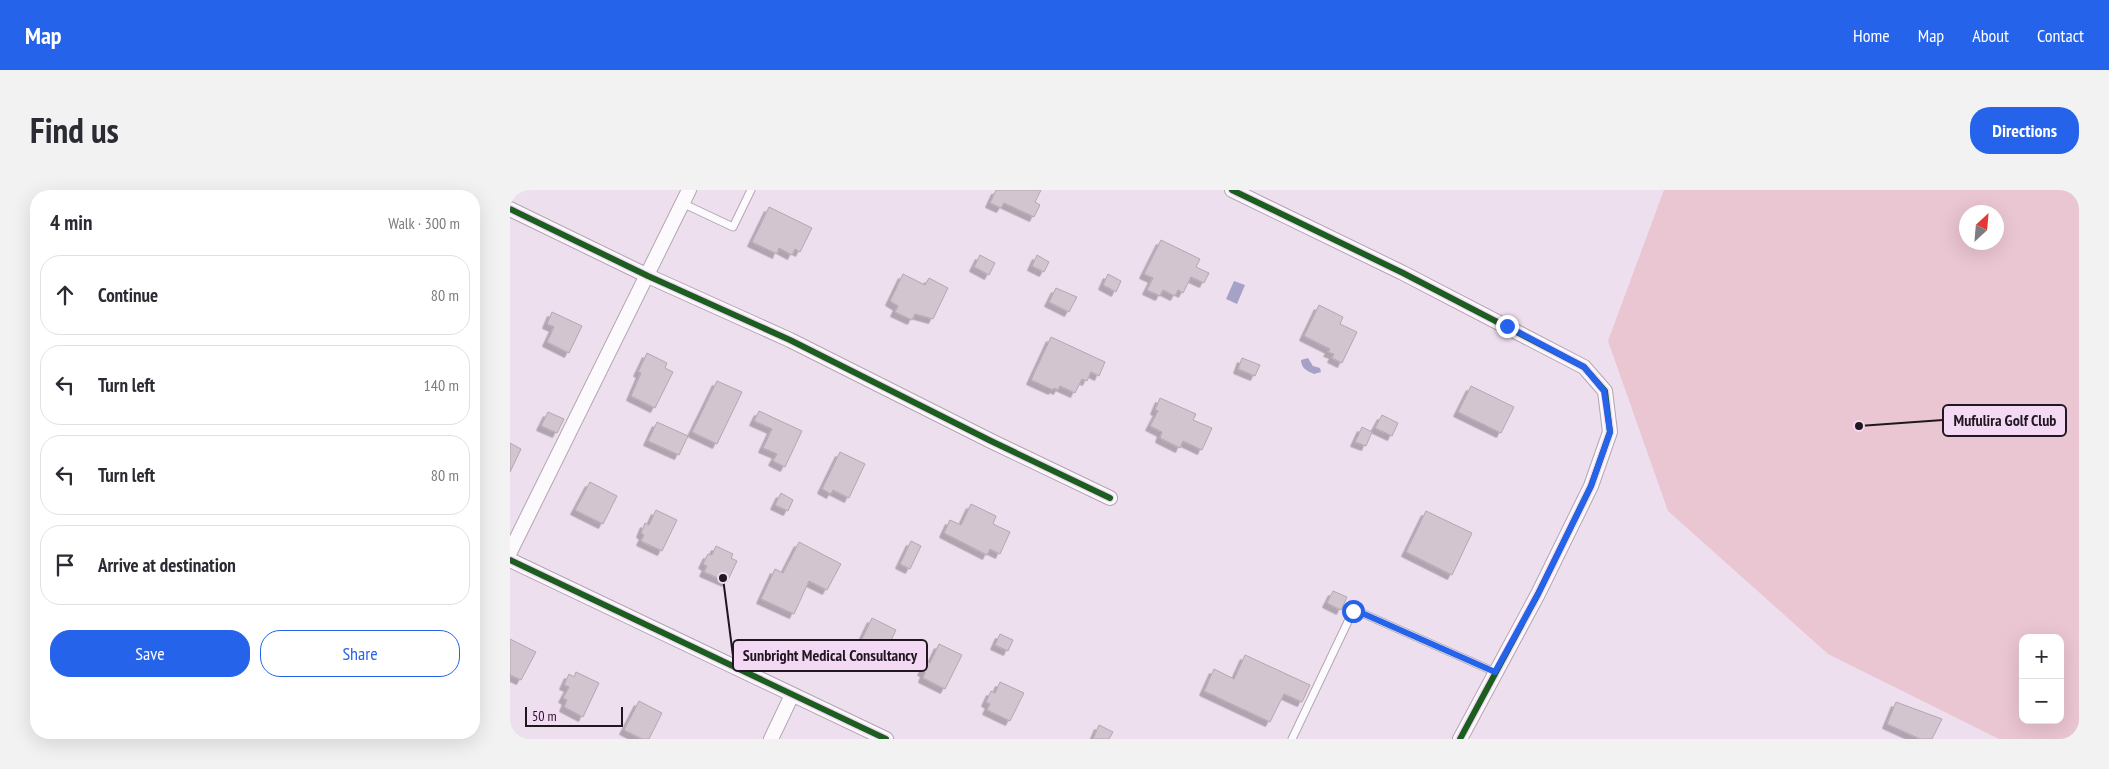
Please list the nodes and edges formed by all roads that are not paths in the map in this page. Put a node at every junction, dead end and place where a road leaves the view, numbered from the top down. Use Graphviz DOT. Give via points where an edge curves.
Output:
graph roads {
  1 [pos="689,190"];
  2 [pos="751,190"];
  3 [pos="1232,190"];
  4 [pos="682,203"];
  5 [pos="510,209"];
  6 [pos="648,276"];
  7 [pos="1110,498"];
  8 [pos="510,552"];
  9 [pos="510,560"];
  10 [pos="1495,672"];
  11 [pos="792,695"];
  12 [pos="770,739"];
  13 [pos="886,739"];
  14 [pos="1292,739"];
  15 [pos="1460,739"];
  1 -- 4 [label="street"];
  2 -- 4 [label="lane" via="733,228"];
  3 -- 10 [label="street" via="1403,273 1584,367 1604,391 1610,432 1591,486"];
  4 -- 6 [label="street"];
  5 -- 6 [label="street"];
  6 -- 7 [label="street" via="790,340"];
  6 -- 8 [label="street"];
  9 -- 11 [label="street"];
  10 -- 14 [label="lane" via="1353,611"];
  10 -- 15 [label="street"];
  11 -- 12 [label="street"];
  11 -- 13 [label="street"];
}
